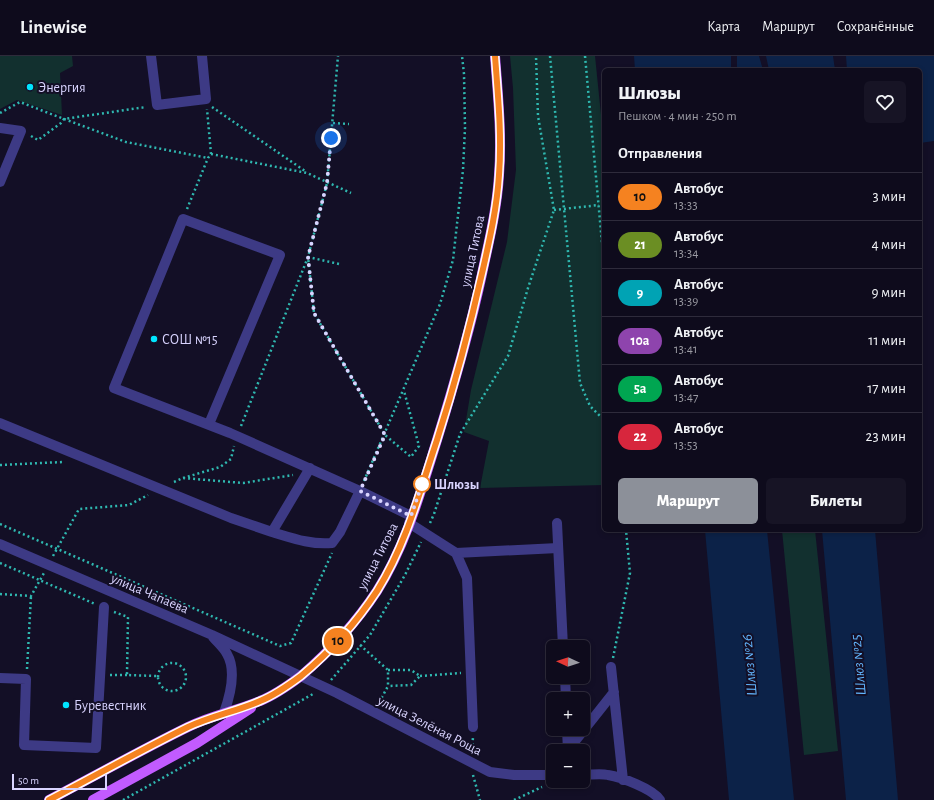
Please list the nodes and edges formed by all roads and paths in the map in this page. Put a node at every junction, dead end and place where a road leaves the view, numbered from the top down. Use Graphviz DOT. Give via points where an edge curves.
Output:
graph roads {
  1 [pos="151,56"];
  2 [pos="202,56"];
  3 [pos="338,56"];
  4 [pos="462,56"];
  5 [pos="495,56"];
  6 [pos="536,56"];
  7 [pos="550,56"];
  8 [pos="585,56"];
  9 [pos="157,105"];
  10 [pos="0,113"];
  11 [pos="64,119"];
  12 [pos="332,123"];
  13 [pos="349,124"];
  14 [pos="0,128"];
  15 [pos="21,131"];
  16 [pos="211,154"];
  17 [pos="208,158"];
  18 [pos="307,173"];
  19 [pos="0,182"];
  20 [pos="327,183"];
  21 [pos="351,194"];
  22 [pos="599,205"];
  23 [pos="565,208"];
  24 [pos="554,210"];
  25 [pos="183,219"];
  26 [pos="602,241"];
  27 [pos="308,257"];
  28 [pos="339,264"];
  29 [pos="404,391"];
  30 [pos="602,418"];
  31 [pos="0,423"];
  32 [pos="209,424"];
  33 [pos="385,435"];
  34 [pos="237,436"];
  35 [pos="67,462"];
  36 [pos="0,465"];
  37 [pos="310,468"];
  38 [pos="183,478"];
  39 [pos="360,491"];
  40 [pos="410,520"];
  41 [pos="557,523"];
  42 [pos="0,524"];
  43 [pos="272,532"];
  44 [pos="626,532"];
  45 [pos="425,533"];
  46 [pos="332,542"];
  47 [pos="0,544"];
  48 [pos="58,548"];
  49 [pos="558,548"];
  50 [pos="456,553"];
  51 [pos="0,563"];
  52 [pos="49,565"];
  53 [pos="41,580"];
  54 [pos="0,594"];
  55 [pos="31,596"];
  56 [pos="104,608"];
  57 [pos="212,636"];
  58 [pos="563,640"];
  59 [pos="360,645"];
  60 [pos="611,667"];
  61 [pos="388,670"];
  62 [pos="471,673"];
  63 [pos="100,674"];
  64 [pos="127,675"];
  65 [pos="158,676"];
  66 [pos="300,676"];
  67 [pos="420,676"];
  68 [pos="0,678"];
  69 [pos="26,679"];
  70 [pos="388,686"];
  71 [pos="324,687"];
  72 [pos="614,692"];
  73 [pos="261,701"];
  74 [pos="380,701"];
  75 [pos="224,712"];
  76 [pos="473,727"];
  77 [pos="573,744"];
  78 [pos="472,763"];
  79 [pos="546,775"];
  80 [pos="590,775"];
  81 [pos="623,780"];
  82 [pos="542,787"];
  83 [pos="49,800"];
  84 [pos="93,800"];
  85 [pos="123,800"];
  86 [pos="480,800"];
  87 [pos="514,800"];
  88 [pos="660,800"];
  1 -- 9 [label="street"];
  2 -- 9 [label="street" via="206,99"];
  3 -- 12 [label="path"];
  4 -- 29 [label="path" via="465,135 453,260 440,304"];
  5 -- 40 [label="main road, улица Титова" via="500,167 494,223 461,362"];
  6 -- 24 [label="path" via="538,116"];
  7 -- 23 [label="path"];
  8 -- 22 [label="path"];
  9 -- 11 [label="path"];
  10 -- 11 [label="path" via="20,102"];
  11 -- 15 [label="path" via="38,140"];
  11 -- 17 [label="path" via="126,142"];
  12 -- 13 [label="path"];
  12 -- 20 [label="path"];
  14 -- 15 [label="street"];
  15 -- 19 [label="street"];
  16 -- 17 [label="path"];
  16 -- 18 [label="path"];
  16 -- 18 [label="path" via="207,104"];
  17 -- 25 [label="path"];
  18 -- 20 [label="path"];
  20 -- 21 [label="path"];
  20 -- 27 [label="path"];
  22 -- 23 [label="path"];
  22 -- 26 [label="path"];
  23 -- 24 [label="path"];
  23 -- 30 [label="path" via="580,383 590,406"];
  24 -- 45 [label="path" via="508,356 460,434 434,514"];
  25 -- 32 [label="street" via="114,388"];
  25 -- 32 [label="street" via="280,255"];
  27 -- 28 [label="path"];
  27 -- 33 [label="path" via="314,313"];
  27 -- 34 [label="path"];
  29 -- 33 [label="path"];
  29 -- 33 [label="path" via="419,446 412,458"];
  31 -- 43 [label="street" via="231,518"];
  32 -- 34 [label="street"];
  33 -- 39 [label="path"];
  34 -- 37 [label="street"];
  34 -- 38 [label="path" via="230,459 220,467"];
  35 -- 36 [label="path"];
  37 -- 39 [label="street"];
  37 -- 43 [label="street"];
  39 -- 40 [label="street"];
  39 -- 46 [label="street" via="340,532"];
  40 -- 45 [label="street"];
  40 -- 66 [label="main road, улица Титова" via="390,566 361,614 331,649"];
  41 -- 49 [label="street"];
  42 -- 48 [label="path"];
  43 -- 46 [label="street" via="302,541 322,544"];
  44 -- 60 [label="path" via="630,573"];
  45 -- 50 [label="street"];
  45 -- 59 [label="path" via="405,575 370,635"];
  46 -- 48 [label="path" via="332,555 291,642 280,646"];
  47 -- 52 [label="street, улица Чапаева"];
  48 -- 52 [label="path"];
  49 -- 50 [label="street"];
  49 -- 58 [label="street"];
  50 -- 62 [label="street" via="467,578"];
  51 -- 53 [label="path"];
  52 -- 53 [label="path"];
  52 -- 57 [label="street, улица Чапаева"];
  53 -- 55 [label="path"];
  53 -- 56 [label="path"];
  54 -- 55 [label="path"];
  55 -- 69 [label="path"];
  56 -- 63 [label="street"];
  56 -- 64 [label="path" via="128,617"];
  57 -- 66 [label="street, улица Зелёная Роща"];
  57 -- 75 [label="street, улица Чапаева" via="228,655 232,672 232,688"];
  59 -- 61 [label="path"];
  59 -- 71 [label="path"];
  60 -- 72 [label="street"];
  61 -- 67 [label="path" via="411,670"];
  61 -- 70 [label="path"];
  62 -- 67 [label="path"];
  62 -- 76 [label="street"];
  63 -- 64 [label="path"];
  63 -- 69 [label="street" via="96,748 24,745"];
  64 -- 65 [label="path"];
  65 -- 65 [label="path" via="163,688 171,690 183,685 185,672 180,665 168,663 160,668"];
  66 -- 71 [label="street, улица Зелёная Роща"];
  66 -- 73 [label="main road, улица Титова"];
  67 -- 70 [label="path" via="411,685"];
  68 -- 69 [label="street"];
  70 -- 74 [label="path"];
  71 -- 78 [label="street, улица Зелёная Роща"];
  71 -- 85 [label="path"];
  72 -- 77 [label="street"];
  72 -- 81 [label="street"];
  73 -- 75 [label="main road, улица Титова"];
  73 -- 84 [label="main road" via="197,743"];
  75 -- 83 [label="main road, улица Титова" via="190,726"];
  76 -- 78 [label="path"];
  78 -- 79 [label="street, улица Зелёная Роща" via="490,772"];
  78 -- 86 [label="path"];
  80 -- 81 [label="street" via="608,775"];
  81 -- 88 [label="street" via="641,786 658,796"];
  82 -- 87 [label="path"];
}
